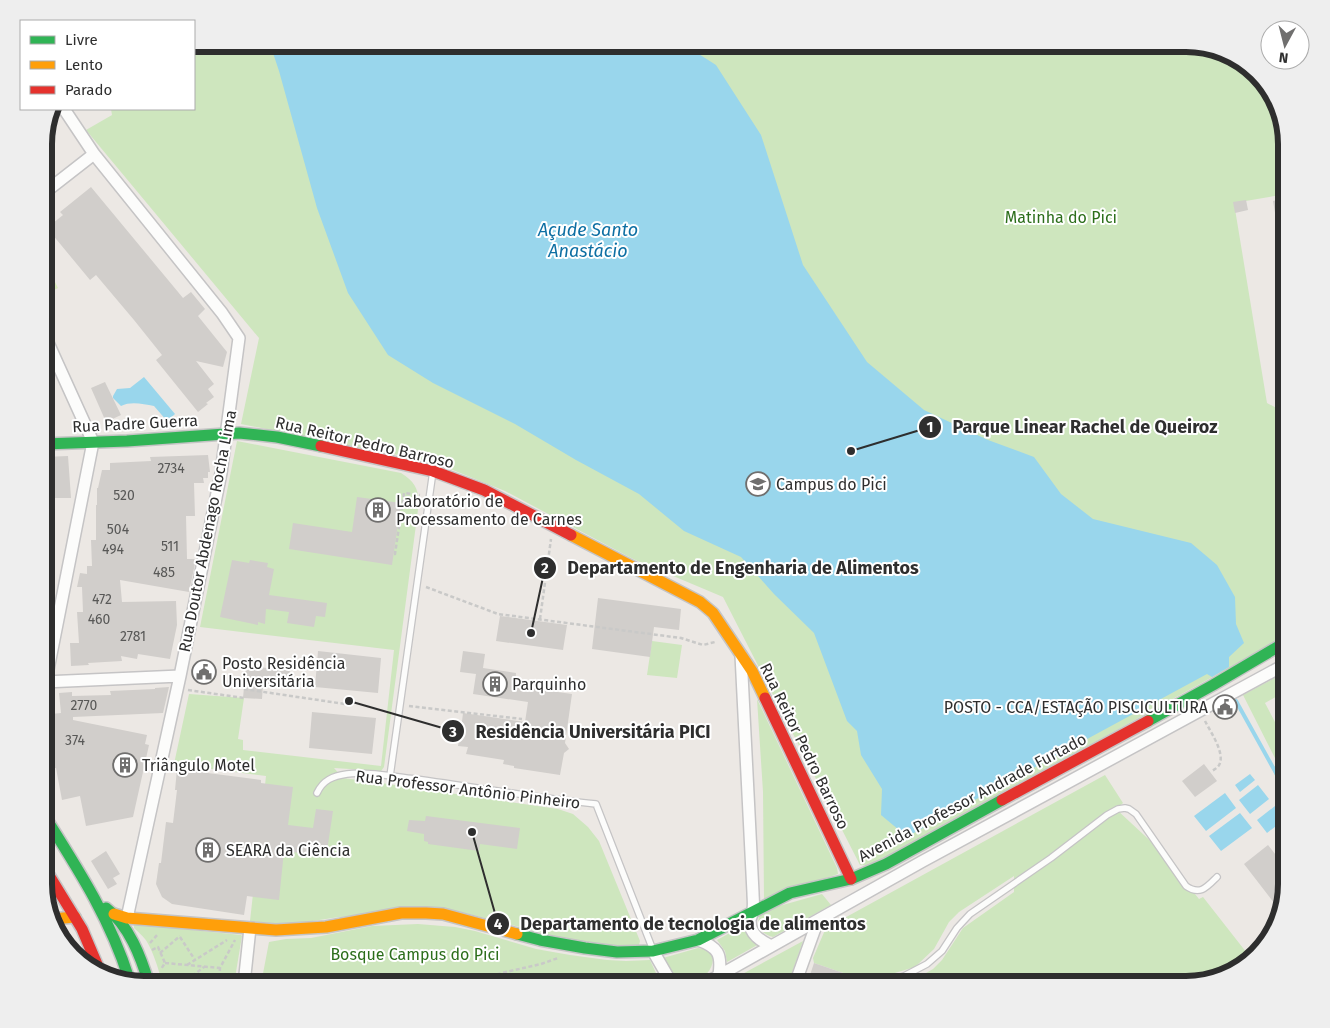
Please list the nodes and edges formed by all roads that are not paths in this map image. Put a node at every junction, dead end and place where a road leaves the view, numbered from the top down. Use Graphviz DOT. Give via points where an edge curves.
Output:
graph roads {
  1 [pos="65,110"];
  2 [pos="94,154"];
  3 [pos="53,186"];
  4 [pos="53,354"];
  5 [pos="227,434"];
  6 [pos="93,442"];
  7 [pos="53,444"];
  8 [pos="433,472"];
  9 [pos="53,640"];
  10 [pos="1278,647"];
  11 [pos="741,655"];
  12 [pos="1278,668"];
  13 [pos="180,676"];
  14 [pos="53,684"];
  15 [pos="390,776"];
  16 [pos="317,792"];
  17 [pos="53,830"];
  18 [pos="1218,878"];
  19 [pos="851,879"];
  20 [pos="53,882"];
  21 [pos="98,904"];
  22 [pos="753,911"];
  23 [pos="75,917"];
  24 [pos="59,918"];
  25 [pos="818,920"];
  26 [pos="126,922"];
  27 [pos="250,928"];
  28 [pos="698,940"];
  29 [pos="771,946"];
  30 [pos="653,951"];
  31 [pos="95,960"];
  32 [pos="127,974"];
  33 [pos="719,975"];
  34 [pos="147,976"];
  35 [pos="245,976"];
  36 [pos="667,976"];
  37 [pos="798,976"];
  38 [pos="904,976"];
  1 -- 2 [label="street, Rua Doutor Abdenago Rocha Lima"];
  2 -- 3 [label="street"];
  2 -- 5 [label="street, Rua Doutor Abdenago Rocha Lima" via="239,338"];
  4 -- 6 [label="street"];
  5 -- 6 [label="street, Rua Padre Guerra"];
  5 -- 8 [label="street, Rua Reitor Pedro Barroso" via="277,437"];
  5 -- 13 [label="street, Rua Doutor Abdenago Rocha Lima"];
  6 -- 7 [label="street, Rua Padre Guerra"];
  6 -- 9 [label="street"];
  8 -- 11 [label="street, Rua Reitor Pedro Barroso" via="484,490 700,602 713,613"];
  8 -- 15 [label="lane"];
  10 -- 19 [label="street, Avenida Professor Andrade Furtado" via="886,864"];
  11 -- 19 [label="street, Rua Reitor Pedro Barroso" via="752,671"];
  11 -- 22 [label="street, Rua Reitor Pedro Barroso"];
  12 -- 25 [label="street, Avenida Professor Andrade Furtado"];
  13 -- 14 [label="street"];
  13 -- 26 [label="street, Rua Doutor Abdenago Rocha Lima"];
  15 -- 16 [label="lane, Rua Professor Antônio Pinheiro" via="341,775 328,779"];
  15 -- 30 [label="lane, Rua Professor Antônio Pinheiro" via="596,804"];
  17 -- 21 [label="street"];
  18 -- 38 [label="lane" via="1201,890 1190,889 1136,814 1118,808 970,914 942,951 927,964"];
  19 -- 22 [label="street, Avenida Professor Andrade Furtado" via="790,894"];
  20 -- 23 [label="street"];
  21 -- 26 [label="street"];
  21 -- 32 [label="street"];
  22 -- 28 [label="street, Avenida Professor Andrade Furtado"];
  22 -- 29 [label="street, Rua Reitor Pedro Barroso" via="750,925 754,934"];
  23 -- 24 [label="street"];
  23 -- 31 [label="street"];
  25 -- 29 [label="street, Avenida Professor Andrade Furtado"];
  25 -- 37 [label="street"];
  26 -- 27 [label="street, Avenida Professor Andrade Furtado"];
  26 -- 34 [label="street"];
  27 -- 30 [label="street, Avenida Professor Andrade Furtado" via="326,927 401,913 426,913 443,914 540,940 585,948 617,952"];
  27 -- 35 [label="street"];
  28 -- 30 [label="street, Avenida Professor Andrade Furtado"];
  28 -- 33 [label="street" via="713,947 717,953"];
  29 -- 33 [label="street, Avenida Professor Andrade Furtado"];
  30 -- 36 [label="street"];
}
